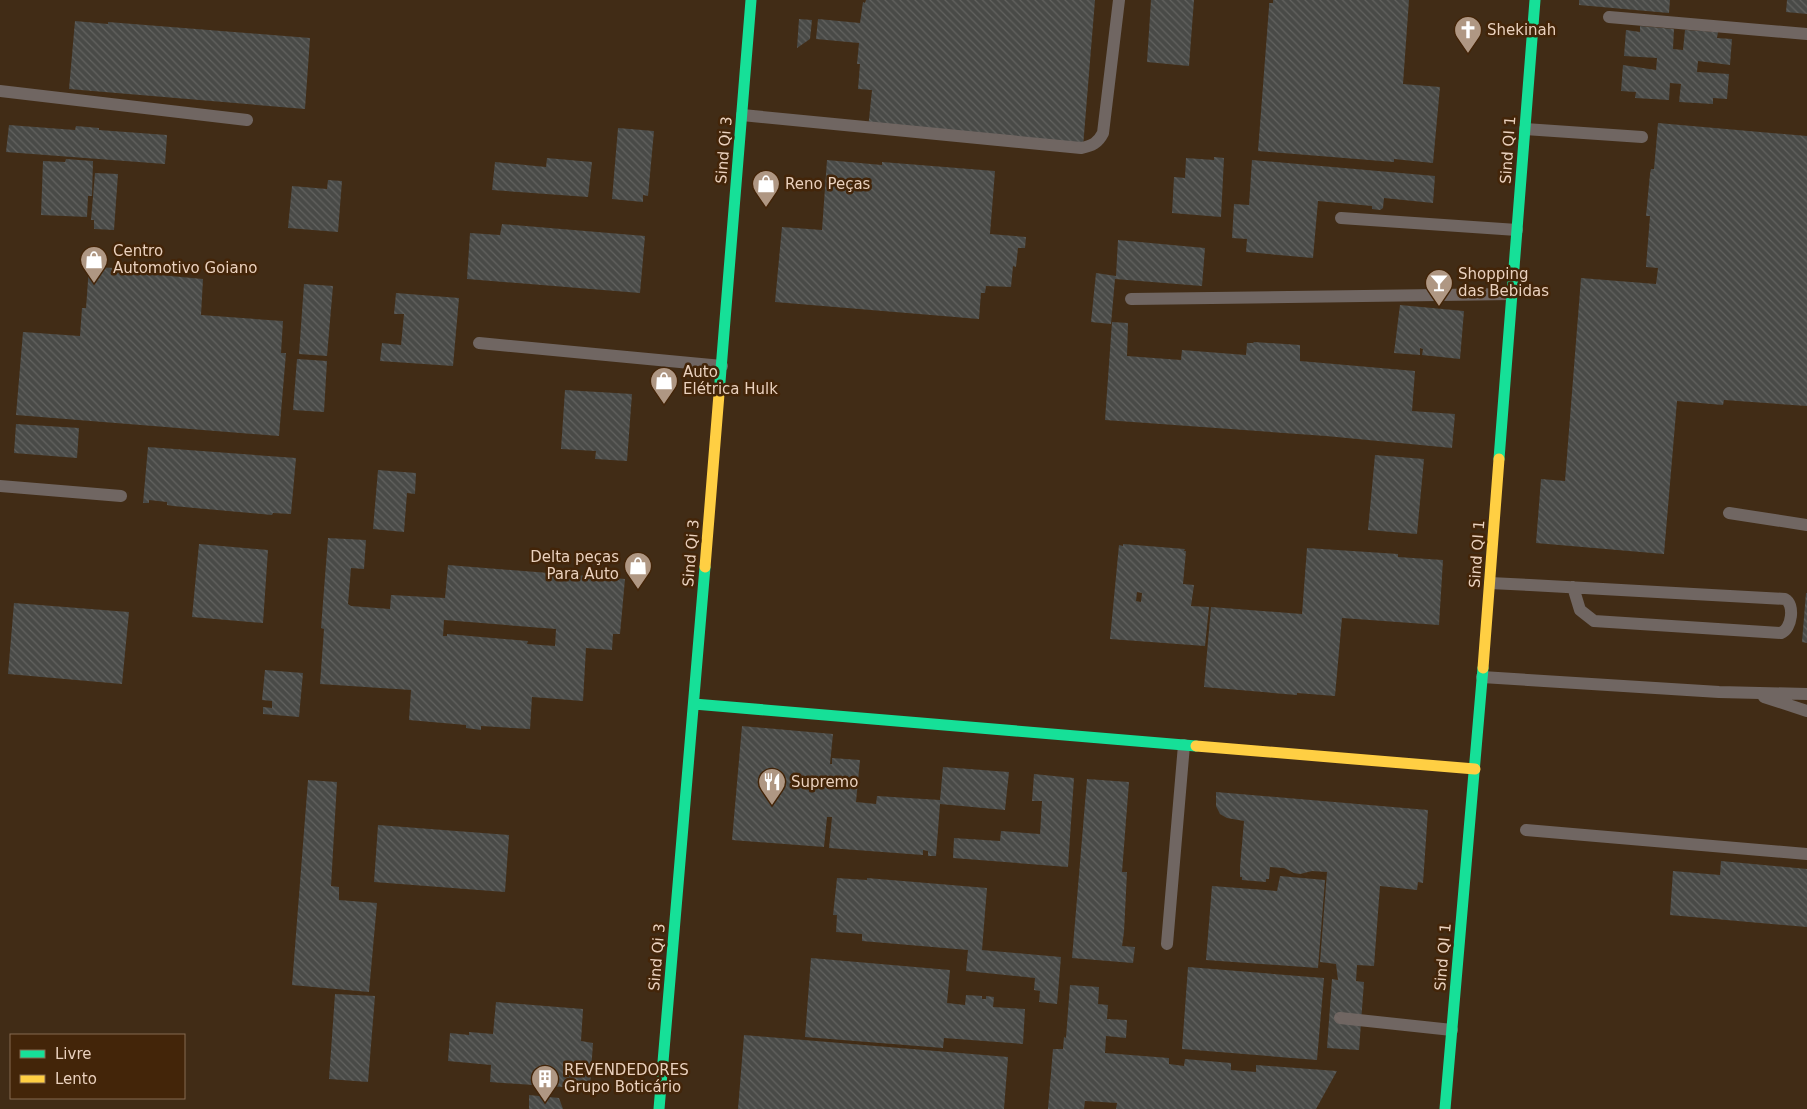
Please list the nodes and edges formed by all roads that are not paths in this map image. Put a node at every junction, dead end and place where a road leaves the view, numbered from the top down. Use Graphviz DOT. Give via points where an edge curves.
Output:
graph roads {
  1 [pos="751,0"];
  2 [pos="1119,0"];
  3 [pos="1535,0"];
  4 [pos="1609,17"];
  5 [pos="1807,34"];
  6 [pos="0,91"];
  7 [pos="742,115"];
  8 [pos="247,120"];
  9 [pos="1525,129"];
  10 [pos="1642,137"];
  11 [pos="1341,218"];
  12 [pos="1517,230"];
  13 [pos="1512,294"];
  14 [pos="1131,299"];
  15 [pos="479,343"];
  16 [pos="722,366"];
  17 [pos="0,486"];
  18 [pos="121,496"];
  19 [pos="1729,513"];
  20 [pos="1807,524"];
  21 [pos="1490,583"];
  22 [pos="1573,587"];
  23 [pos="1482,677"];
  24 [pos="1753,693"];
  25 [pos="1807,694"];
  26 [pos="694,704"];
  27 [pos="1807,711"];
  28 [pos="1184,745"];
  29 [pos="1475,769"];
  30 [pos="1526,830"];
  31 [pos="1807,854"];
  32 [pos="1167,944"];
  33 [pos="1340,1018"];
  34 [pos="1452,1030"];
  35 [pos="659,1109"];
  36 [pos="1445,1109"];
  1 -- 7 [label="street, Sind Qi 3"];
  2 -- 7 [label="lane" via="1104,133 1090,146 1081,148"];
  3 -- 9 [label="street, Sind QI 1"];
  4 -- 5 [label="lane"];
  6 -- 8 [label="lane"];
  7 -- 16 [label="street, Sind Qi 3"];
  9 -- 10 [label="lane"];
  9 -- 12 [label="street, Sind QI 1"];
  11 -- 12 [label="lane"];
  12 -- 13 [label="street, Sind QI 1"];
  13 -- 14 [label="lane"];
  13 -- 21 [label="street, Sind QI 1"];
  15 -- 16 [label="lane"];
  16 -- 26 [label="street, Sind Qi 3"];
  17 -- 18 [label="lane"];
  19 -- 20 [label="lane"];
  21 -- 22 [label="lane"];
  21 -- 23 [label="street, Sind QI 1"];
  22 -- 22 [label="lane" via="1580,610 1594,621 1781,633 1789,626 1791,605 1785,599"];
  23 -- 24 [label="lane"];
  23 -- 29 [label="street, Sind QI 1"];
  24 -- 25 [label="lane"];
  24 -- 27 [label="lane"];
  26 -- 28 [label="street"];
  26 -- 35 [label="street, Sind Qi 3"];
  28 -- 29 [label="street"];
  28 -- 32 [label="lane"];
  29 -- 34 [label="street, Sind QI 1"];
  30 -- 31 [label="lane"];
  33 -- 34 [label="lane"];
  34 -- 36 [label="street, Sind QI 1"];
}
